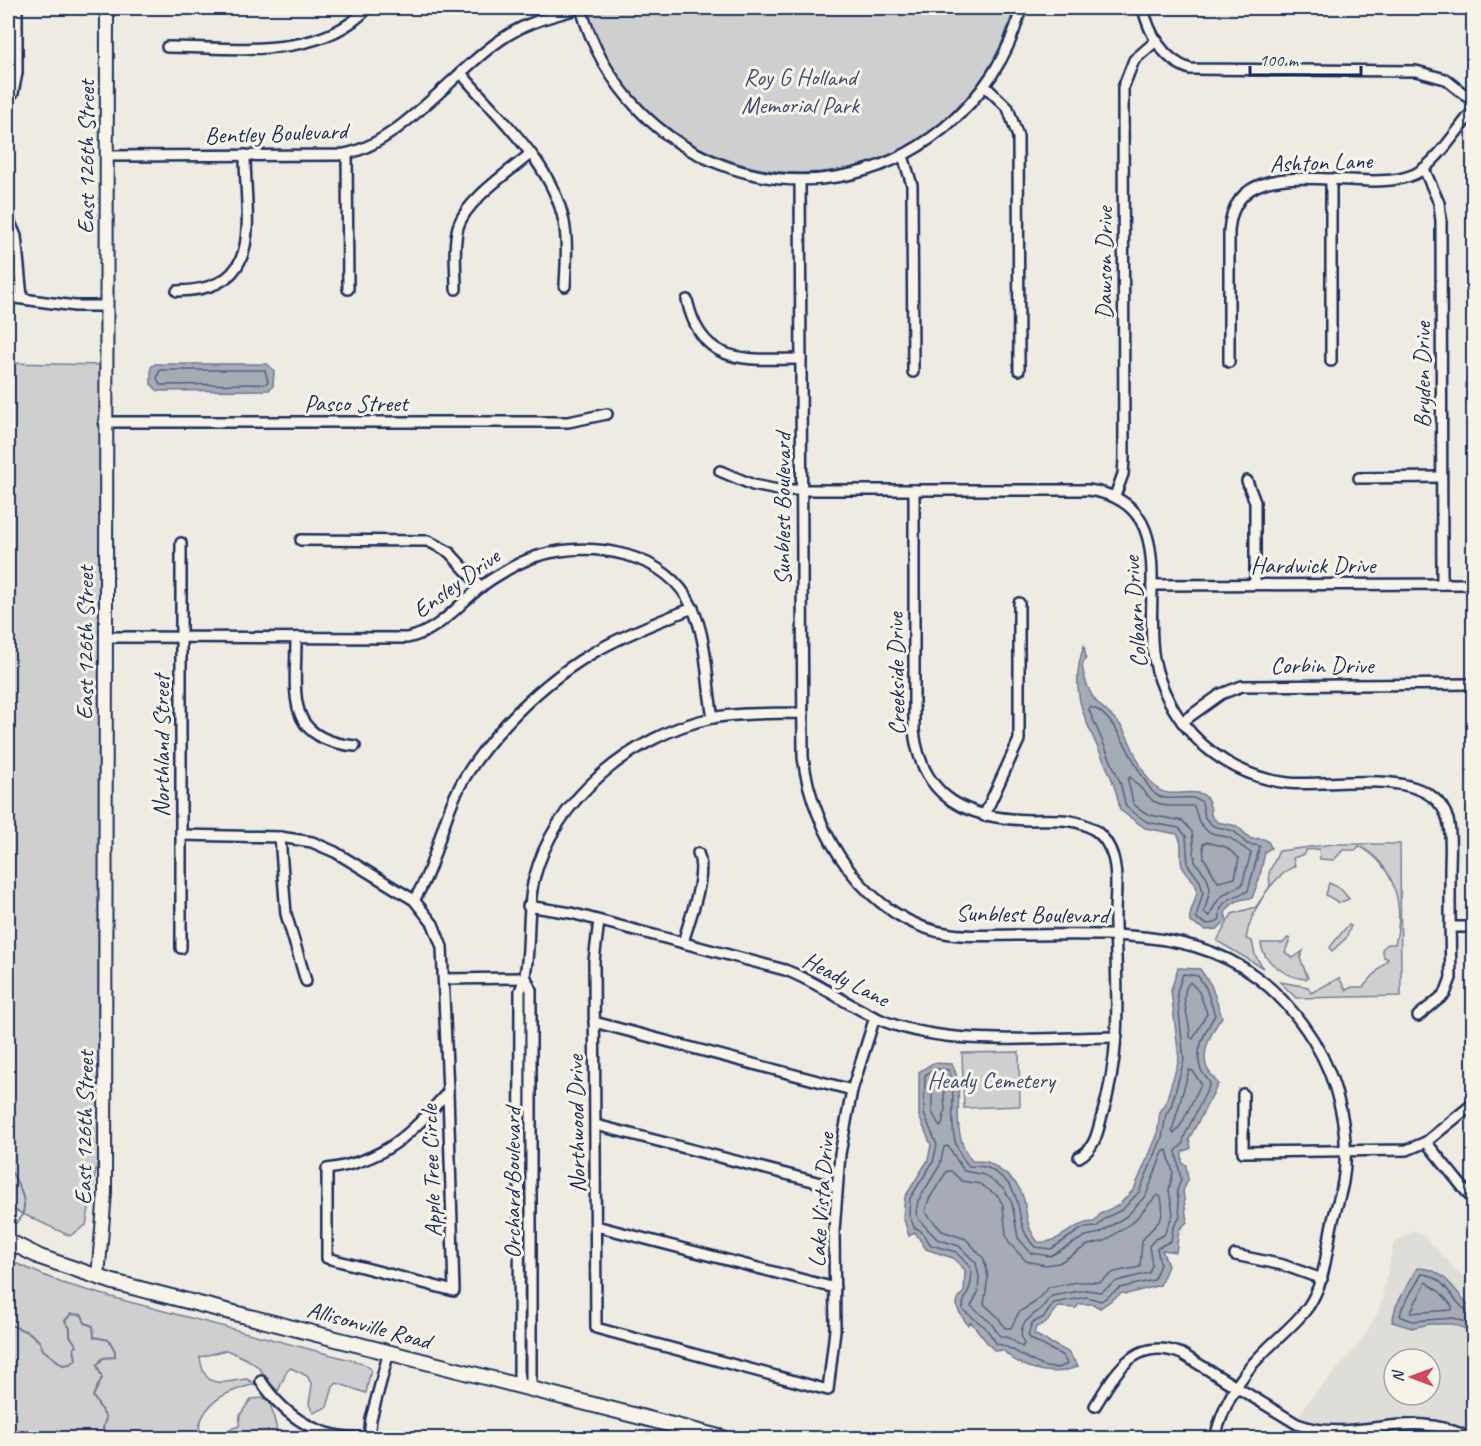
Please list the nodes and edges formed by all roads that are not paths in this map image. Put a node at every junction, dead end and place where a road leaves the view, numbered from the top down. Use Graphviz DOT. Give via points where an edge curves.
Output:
graph roads {
  1 [pos="17,8"];
  2 [pos="106,8"];
  3 [pos="368,8"];
  4 [pos="581,8"];
  5 [pos="1021,8"];
  6 [pos="1143,8"];
  7 [pos="1157,40"];
  8 [pos="167,47"];
  9 [pos="461,73"];
  10 [pos="985,86"];
  11 [pos="13,93"];
  12 [pos="1473,102"];
  13 [pos="1473,110"];
  14 [pos="347,154"];
  15 [pos="530,154"];
  16 [pos="245,155"];
  17 [pos="107,156"];
  18 [pos="903,156"];
  19 [pos="1424,169"];
  20 [pos="1331,179"];
  21 [pos="800,180"];
  22 [pos="9,220"];
  23 [pos="566,286"];
  24 [pos="348,289"];
  25 [pos="456,289"];
  26 [pos="177,291"];
  27 [pos="8,297"];
  28 [pos="22,297"];
  29 [pos="687,300"];
  30 [pos="105,306"];
  31 [pos="801,358"];
  32 [pos="1229,362"];
  33 [pos="1331,362"];
  34 [pos="1019,370"];
  35 [pos="913,372"];
  36 [pos="607,414"];
  37 [pos="104,422"];
  38 [pos="720,471"];
  39 [pos="1441,477"];
  40 [pos="1359,478"];
  41 [pos="1247,481"];
  42 [pos="914,490"];
  43 [pos="802,491"];
  44 [pos="1115,496"];
  45 [pos="301,540"];
  46 [pos="181,543"];
  47 [pos="1255,584"];
  48 [pos="1442,584"];
  49 [pos="1473,584"];
  50 [pos="1152,585"];
  51 [pos="481,587"];
  52 [pos="1019,603"];
  53 [pos="693,609"];
  54 [pos="107,637"];
  55 [pos="181,638"];
  56 [pos="296,639"];
  57 [pos="1473,684"];
  58 [pos="803,713"];
  59 [pos="713,718"];
  60 [pos="1182,722"];
  61 [pos="355,746"];
  62 [pos="984,816"];
  63 [pos="181,835"];
  64 [pos="280,837"];
  65 [pos="698,853"];
  66 [pos="414,900"];
  67 [pos="528,906"];
  68 [pos="599,921"];
  69 [pos="1450,927"];
  70 [pos="1473,927"];
  71 [pos="1115,935"];
  72 [pos="683,943"];
  73 [pos="181,948"];
  74 [pos="525,978"];
  75 [pos="444,980"];
  76 [pos="306,981"];
  77 [pos="1418,1016"];
  78 [pos="875,1017"];
  79 [pos="594,1022"];
  80 [pos="1117,1037"];
  81 [pos="852,1090"];
  82 [pos="448,1092"];
  83 [pos="1243,1094"];
  84 [pos="1473,1103"];
  85 [pos="596,1125"];
  86 [pos="1425,1142"];
  87 [pos="1346,1151"];
  88 [pos="1079,1157"];
  89 [pos="836,1188"];
  90 [pos="1473,1201"];
  91 [pos="596,1226"];
  92 [pos="8,1241"];
  93 [pos="1235,1255"];
  94 [pos="98,1277"];
  95 [pos="1322,1279"];
  96 [pos="835,1288"];
  97 [pos="388,1354"];
  98 [pos="261,1381"];
  99 [pos="1236,1386"];
  100 [pos="525,1387"];
  101 [pos="828,1390"];
  102 [pos="1095,1406"];
  103 [pos="362,1438"];
  104 [pos="369,1438"];
  105 [pos="723,1438"];
  106 [pos="1215,1438"];
  107 [pos="1469,1438"];
  1 -- 11 [label="street" via="17,74"];
  2 -- 17 [label="main road, East 126th Street"];
  3 -- 8 [label="street" via="337,30 301,43"];
  4 -- 9 [label="street, Bentley Boulevard" via="522,27"];
  4 -- 21 [label="street" via="592,42 615,83 667,136 724,166 765,177"];
  5 -- 10 [label="street" via="1006,48"];
  6 -- 7 [label="street"];
  7 -- 12 [label="street" via="1171,59 1194,70 1416,70 1440,76"];
  7 -- 44 [label="street, Dawson Drive" via="1134,60 1123,88 1124,459"];
  9 -- 14 [label="street, Bentley Boulevard" via="381,140"];
  9 -- 15 [label="street"];
  10 -- 18 [label="street" via="951,122"];
  10 -- 34 [label="street" via="1008,108 1018,137"];
  13 -- 19 [label="street"];
  14 -- 16 [label="street, Bentley Boulevard"];
  14 -- 24 [label="street"];
  15 -- 23 [label="street" via="552,187 562,215"];
  15 -- 25 [label="street" via="471,205 462,218 456,237"];
  16 -- 17 [label="street, Bentley Boulevard"];
  16 -- 26 [label="street" via="245,246 240,263 232,275 214,287"];
  17 -- 30 [label="main road, East 126th Street"];
  18 -- 21 [label="street" via="853,173"];
  18 -- 35 [label="street" via="912,185"];
  19 -- 20 [label="street, Ashton Lane" via="1402,178"];
  19 -- 39 [label="street, Bryden Drive" via="1439,203 1441,221"];
  20 -- 32 [label="street, Ashton Lane" via="1266,182 1248,190 1234,207 1228,231"];
  20 -- 33 [label="street"];
  21 -- 31 [label="street, Sunblest Boulevard"];
  22 -- 28 [label="street" via="16,236"];
  27 -- 28 [label="street"];
  28 -- 30 [label="street" via="75,306"];
  29 -- 31 [label="street" via="696,329 718,350 739,358"];
  30 -- 37 [label="main road, East 126th Street"];
  31 -- 43 [label="street, Sunblest Boulevard"];
  36 -- 37 [label="street, Pasco Street" via="568,422"];
  37 -- 54 [label="main road, East 126th Street"];
  38 -- 43 [label="street" via="760,487"];
  39 -- 40 [label="street"];
  39 -- 48 [label="street, Bryden Drive"];
  41 -- 47 [label="street" via="1255,502"];
  42 -- 43 [label="street"];
  42 -- 44 [label="street" via="1079,490"];
  42 -- 62 [label="street, Creekside Drive" via="916,743 923,767 937,788 961,807"];
  43 -- 58 [label="street, Sunblest Boulevard"];
  44 -- 50 [label="street, Colbarn Drive" via="1146,529"];
  45 -- 51 [label="street" via="428,541 449,552"];
  46 -- 55 [label="street, Northland Street"];
  47 -- 48 [label="street, Hardwick Drive"];
  47 -- 50 [label="street, Hardwick Drive"];
  48 -- 49 [label="street, Hardwick Drive"];
  50 -- 60 [label="street, Colbarn Drive" via="1154,658 1164,691"];
  51 -- 53 [label="street, Ensley Drive" via="513,566 542,555 576,549 606,551 637,560 666,575 681,588"];
  51 -- 56 [label="street, Ensley Drive" via="437,625 413,637"];
  52 -- 62 [label="street" via="1019,740"];
  53 -- 59 [label="street, Ensley Drive"];
  53 -- 66 [label="street" via="589,653 556,675 523,706 483,750 465,777"];
  54 -- 55 [label="street, Ensley Drive"];
  54 -- 94 [label="main road, East 126th Street" via="105,1193"];
  55 -- 56 [label="street, Ensley Drive"];
  55 -- 63 [label="street, Northland Street"];
  56 -- 61 [label="street" via="296,698 301,718 320,740"];
  57 -- 60 [label="street, Corbin Drive" via="1242,686 1221,694"];
  58 -- 59 [label="street, Orchard Boulevard"];
  58 -- 71 [label="street, Sunblest Boulevard" via="804,771 820,823 844,863 885,904 922,926 950,934"];
  59 -- 67 [label="street, Orchard Boulevard" via="656,738 594,781 549,842"];
  60 -- 69 [label="street, Colbarn Drive" via="1220,758 1264,778 1295,783 1405,783 1428,792 1442,806 1448,821"];
  62 -- 71 [label="street, Creekside Drive" via="1072,821 1100,835 1114,861"];
  63 -- 64 [label="street"];
  63 -- 73 [label="street, Northland Street"];
  64 -- 66 [label="street" via="303,839 328,848"];
  64 -- 76 [label="street" via="286,914"];
  65 -- 72 [label="street" via="701,873"];
  66 -- 75 [label="street" via="438,935"];
  67 -- 68 [label="street, Heady Lane"];
  67 -- 74 [label="street, Orchard Boulevard"];
  68 -- 72 [label="street, Heady Lane"];
  68 -- 79 [label="street, Northwood Drive" via="594,948"];
  69 -- 70 [label="street"];
  69 -- 77 [label="street, Colbarn Drive" via="1450,984 1445,994"];
  71 -- 80 [label="street, Creekside Drive"];
  71 -- 87 [label="street, Sunblest Boulevard" via="1162,938 1197,946 1238,966 1278,996 1302,1023 1326,1065 1339,1107"];
  72 -- 78 [label="street, Heady Lane" via="802,976"];
  74 -- 75 [label="street"];
  74 -- 100 [label="street, Orchard Boulevard" via="531,990"];
  75 -- 82 [label="street"];
  78 -- 80 [label="street, Heady Lane" via="919,1032 951,1037"];
  78 -- 81 [label="street, Lake Vista Drive"];
  79 -- 81 [label="street"];
  79 -- 85 [label="street, Northwood Drive"];
  80 -- 88 [label="street, Creekside Drive" via="1103,1116 1093,1144"];
  81 -- 89 [label="street, Lake Vista Drive"];
  82 -- 82 [label="street, Apple Tree Circle" via="391,1148 356,1164 327,1169 327,1258 454,1291"];
  83 -- 87 [label="street" via="1243,1152"];
  84 -- 86 [label="street"];
  85 -- 89 [label="street"];
  85 -- 91 [label="street, Northwood Drive"];
  86 -- 87 [label="street" via="1403,1151"];
  86 -- 90 [label="street"];
  87 -- 95 [label="street, Sunblest Boulevard"];
  89 -- 96 [label="street, Lake Vista Drive"];
  91 -- 96 [label="street"];
  91 -- 101 [label="street, Northwood Drive" via="596,1328"];
  92 -- 94 [label="main road, Allisonville Road"];
  93 -- 95 [label="street" via="1283,1265"];
  94 -- 97 [label="main road, Allisonville Road"];
  95 -- 99 [label="street, Sunblest Boulevard" via="1304,1312"];
  96 -- 101 [label="street, Lake Vista Drive"];
  97 -- 100 [label="main road, Allisonville Road"];
  97 -- 104 [label="street"];
  98 -- 103 [label="street" via="283,1409 307,1426 342,1437"];
  99 -- 102 [label="street" via="1182,1354 1153,1349 1138,1353 1123,1365"];
  99 -- 106 [label="street, Sunblest Boulevard"];
  99 -- 107 [label="street" via="1297,1424 1323,1433 1343,1435 1414,1425 1446,1429"];
  100 -- 105 [label="main road, Allisonville Road"];
}
